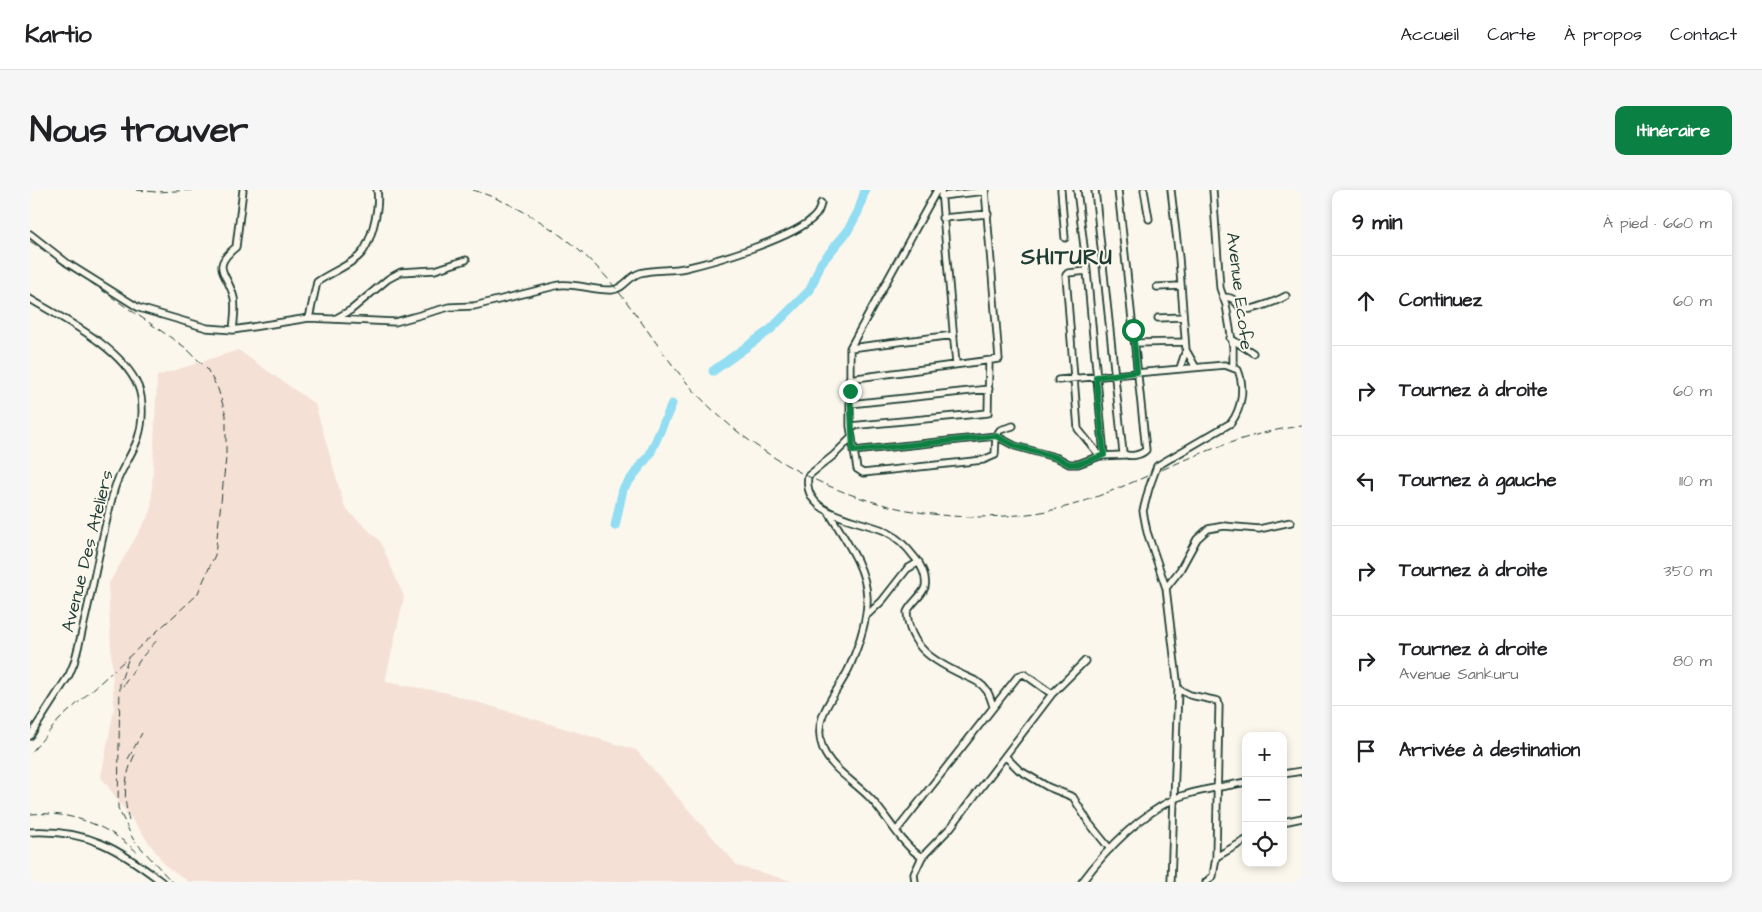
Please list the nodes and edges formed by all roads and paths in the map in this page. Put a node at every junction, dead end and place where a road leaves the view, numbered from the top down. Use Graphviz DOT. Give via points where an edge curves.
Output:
graph roads {
  1 [pos="243,190"];
  2 [pos="378,190"];
  3 [pos="1062,190"];
  4 [pos="1077,190"];
  5 [pos="1095,190"];
  6 [pos="1118,190"];
  7 [pos="1144,190"];
  8 [pos="1171,190"];
  9 [pos="1213,190"];
  10 [pos="986,191"];
  11 [pos="940,192"];
  12 [pos="821,203"];
  13 [pos="988,214"];
  14 [pos="942,218"];
  15 [pos="1149,219"];
  16 [pos="30,234"];
  17 [pos="1064,238"];
  18 [pos="466,260"];
  19 [pos="1088,271"];
  20 [pos="1181,286"];
  21 [pos="1157,287"];
  22 [pos="1223,296"];
  23 [pos="1286,296"];
  24 [pos="30,299"];
  25 [pos="1183,317"];
  26 [pos="309,318"];
  27 [pos="1158,318"];
  28 [pos="335,319"];
  29 [pos="233,330"];
  30 [pos="954,335"];
  31 [pos="1230,338"];
  32 [pos="1185,342"];
  33 [pos="1135,343"];
  34 [pos="850,348"];
  35 [pos="1186,350"];
  36 [pos="1253,353"];
  37 [pos="988,361"];
  38 [pos="956,364"];
  39 [pos="1195,366"];
  40 [pos="1233,367"];
  41 [pos="1180,368"];
  42 [pos="1137,372"];
  43 [pos="1116,375"];
  44 [pos="1096,377"];
  45 [pos="849,379"];
  46 [pos="1073,379"];
  47 [pos="1058,380"];
  48 [pos="989,389"];
  49 [pos="850,404"];
  50 [pos="850,426"];
  51 [pos="1013,426"];
  52 [pos="996,436"];
  53 [pos="852,437"];
  54 [pos="853,451"];
  55 [pos="1124,455"];
  56 [pos="1102,456"];
  57 [pos="828,511"];
  58 [pos="1291,522"];
  59 [pos="919,562"];
  60 [pos="1166,588"];
  61 [pos="866,616"];
  62 [pos="1085,661"];
  63 [pos="1178,689"];
  64 [pos="1052,694"];
  65 [pos="993,706"];
  66 [pos="30,736"];
  67 [pos="1004,756"];
  68 [pos="1302,771"];
  69 [pos="1287,773"];
  70 [pos="1242,783"];
  71 [pos="1216,789"];
  72 [pos="1175,799"];
  73 [pos="1302,818"];
  74 [pos="1287,821"];
  75 [pos="897,830"];
  76 [pos="30,832"];
  77 [pos="1242,842"];
  78 [pos="1110,849"];
  79 [pos="922,857"];
  80 [pos="1216,857"];
  81 [pos="162,882"];
  82 [pos="915,882"];
  83 [pos="1082,882"];
  84 [pos="1171,882"];
  85 [pos="1206,882"];
  1 -- 29 [label="street" via="236,247 224,257 222,264 233,295"];
  2 -- 26 [label="street" via="378,210 364,250 317,282"];
  3 -- 17 [label="street"];
  4 -- 19 [label="street"];
  5 -- 43 [label="street"];
  6 -- 33 [label="street"];
  7 -- 15 [label="street"];
  8 -- 20 [label="street"];
  9 -- 22 [label="street, Avenue Ecofe"];
  10 -- 11 [label="street"];
  10 -- 13 [label="street"];
  11 -- 14 [label="street"];
  11 -- 34 [label="street"];
  12 -- 28 [label="street" via="811,220 783,237 686,268 637,274 617,289 559,285 474,306 450,307 395,322"];
  13 -- 14 [label="street"];
  13 -- 37 [label="street" via="1000,358"];
  14 -- 30 [label="street"];
  16 -- 29 [label="street" via="67,263 139,308 207,328"];
  18 -- 28 [label="street" via="436,270 401,272"];
  19 -- 44 [label="street"];
  19 -- 46 [label="street" via="1066,276"];
  20 -- 21 [label="street"];
  20 -- 25 [label="street"];
  22 -- 23 [label="street" via="1234,298 1241,308 1247,309"];
  22 -- 31 [label="street, Avenue Ecofe"];
  24 -- 66 [label="street, Avenue Des Ateliers" via="76,326 121,360 138,386 142,419 138,438 114,489 74,663"];
  25 -- 27 [label="street"];
  25 -- 32 [label="street"];
  26 -- 28 [label="street"];
  26 -- 29 [label="street"];
  30 -- 34 [label="street"];
  30 -- 38 [label="street"];
  31 -- 36 [label="street"];
  31 -- 40 [label="street, Avenue Ecofe"];
  32 -- 33 [label="street"];
  32 -- 35 [label="street"];
  33 -- 42 [label="street"];
  34 -- 45 [label="street"];
  35 -- 39 [label="street"];
  35 -- 41 [label="street"];
  37 -- 38 [label="street"];
  37 -- 48 [label="street"];
  38 -- 45 [label="street"];
  39 -- 40 [label="street" via="1225,364"];
  39 -- 41 [label="street"];
  40 -- 60 [label="street, Avenue Ecofe, bridge" via="1240,376 1242,396 1237,415 1231,423 1204,440 1163,460 1157,466 1149,488 1143,511"];
  41 -- 42 [label="street"];
  42 -- 43 [label="street"];
  42 -- 55 [label="street" via="1146,450 1138,455"];
  43 -- 44 [label="street"];
  43 -- 55 [label="street"];
  44 -- 46 [label="street"];
  44 -- 56 [label="street"];
  45 -- 49 [label="street"];
  46 -- 47 [label="street"];
  46 -- 56 [label="street" via="1078,429"];
  48 -- 49 [label="street"];
  48 -- 50 [label="street" via="989,411 984,414"];
  49 -- 50 [label="street"];
  50 -- 53 [label="street"];
  51 -- 52 [label="street" via="1000,430"];
  52 -- 54 [label="street"];
  52 -- 54 [label="street" via="996,451 992,458 863,473 857,470"];
  52 -- 56 [label="street" via="1015,446 1069,464"];
  53 -- 54 [label="street"];
  53 -- 57 [label="street" via="808,476 806,488 812,499"];
  55 -- 56 [label="street"];
  57 -- 59 [label="street" via="886,531 905,544"];
  57 -- 61 [label="street" via="856,558 864,579"];
  58 -- 60 [label="street" via="1258,529 1224,526 1208,529 1197,539"];
  59 -- 61 [label="street" via="907,569"];
  59 -- 65 [label="street" via="925,579 924,588 907,612 911,633 918,646 938,661 979,683 988,692"];
  60 -- 63 [label="street"];
  61 -- 75 [label="street" via="850,667 822,714 822,746 830,760 870,798"];
  62 -- 64 [label="street"];
  63 -- 71 [label="street" via="1218,701"];
  63 -- 72 [label="street"];
  64 -- 65 [label="street" via="1022,674"];
  64 -- 67 [label="street"];
  65 -- 75 [label="street"];
  67 -- 78 [label="street" via="1019,770 1073,797"];
  67 -- 79 [label="street" via="952,827"];
  68 -- 69 [label="street"];
  70 -- 71 [label="street"];
  71 -- 72 [label="street"];
  71 -- 80 [label="street" via="1219,802"];
  72 -- 78 [label="street" via="1134,826"];
  72 -- 84 [label="street"];
  73 -- 74 [label="street"];
  75 -- 79 [label="street" via="909,848"];
  76 -- 81 [label="street" via="79,834 102,842"];
  77 -- 80 [label="street"];
  78 -- 83 [label="street"];
  79 -- 82 [label="street" via="914,874"];
  80 -- 85 [label="street" via="1213,876"];
}
